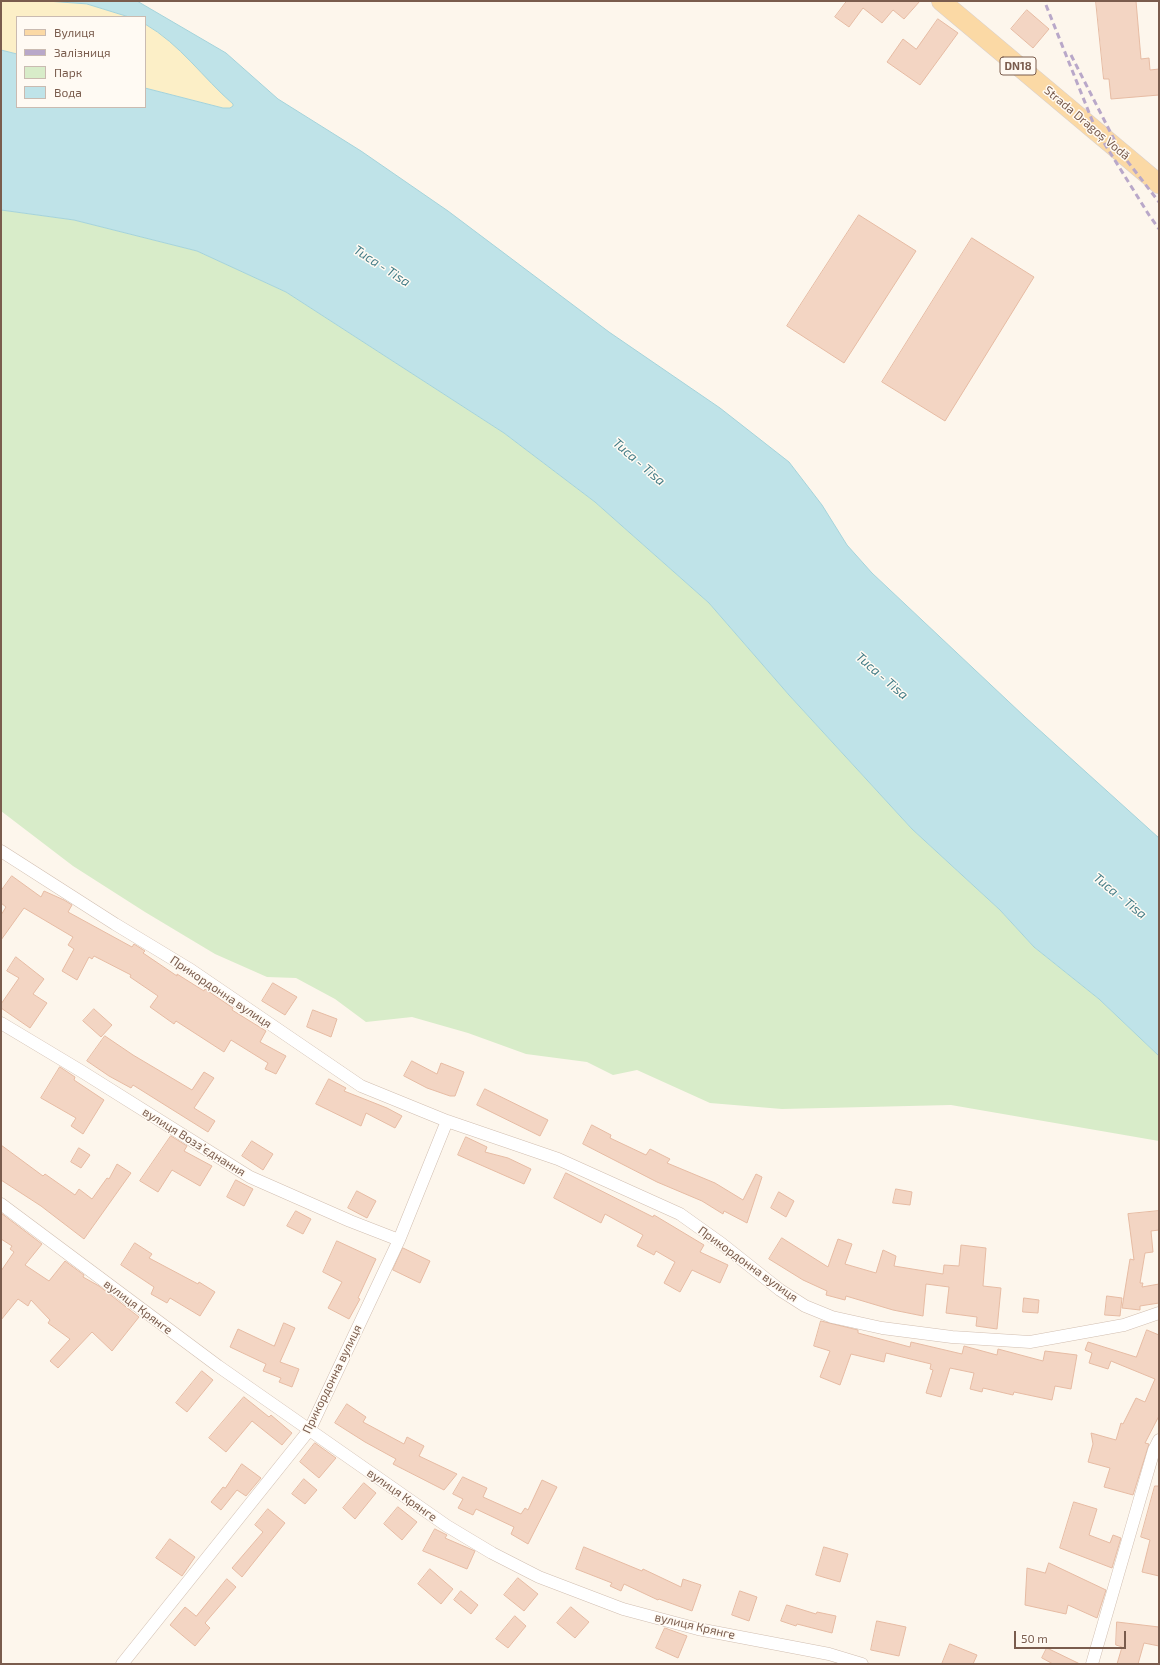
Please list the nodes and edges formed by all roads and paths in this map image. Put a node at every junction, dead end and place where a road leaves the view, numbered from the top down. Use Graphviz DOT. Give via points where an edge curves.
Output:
graph roads {
  1 [pos="941,1"];
  2 [pos="1157,179"];
  3 [pos="1,851"];
  4 [pos="1,1023"];
  5 [pos="447,1121"];
  6 [pos="1,1204"];
  7 [pos="399,1240"];
  8 [pos="1159,1313"];
  9 [pos="310,1429"];
  10 [pos="1159,1440"];
  11 [pos="122,1664"];
  12 [pos="862,1664"];
  13 [pos="1092,1664"];
  1 -- 2 [label="main road, Strada Dragoș Vodă / DN18"];
  3 -- 5 [label="street, Прикордонна вулиця" via="191,970 361,1086"];
  4 -- 7 [label="street, вулиця Воззʼєднання" via="250,1177"];
  5 -- 7 [label="street, Прикордонна вулиця"];
  5 -- 8 [label="street, Прикордонна вулиця" via="558,1159 680,1214 780,1290 805,1306 832,1317 882,1328 952,1337 1030,1342 1124,1324"];
  6 -- 9 [label="street, вулиця Крянге" via="218,1366"];
  7 -- 9 [label="street, Прикордонна вулиця"];
  9 -- 11 [label="street, Прикордонна вулиця"];
  9 -- 12 [label="street, вулиця Крянге" via="448,1526 539,1577 623,1609 698,1629 829,1654"];
  10 -- 13 [label="street"];
}
